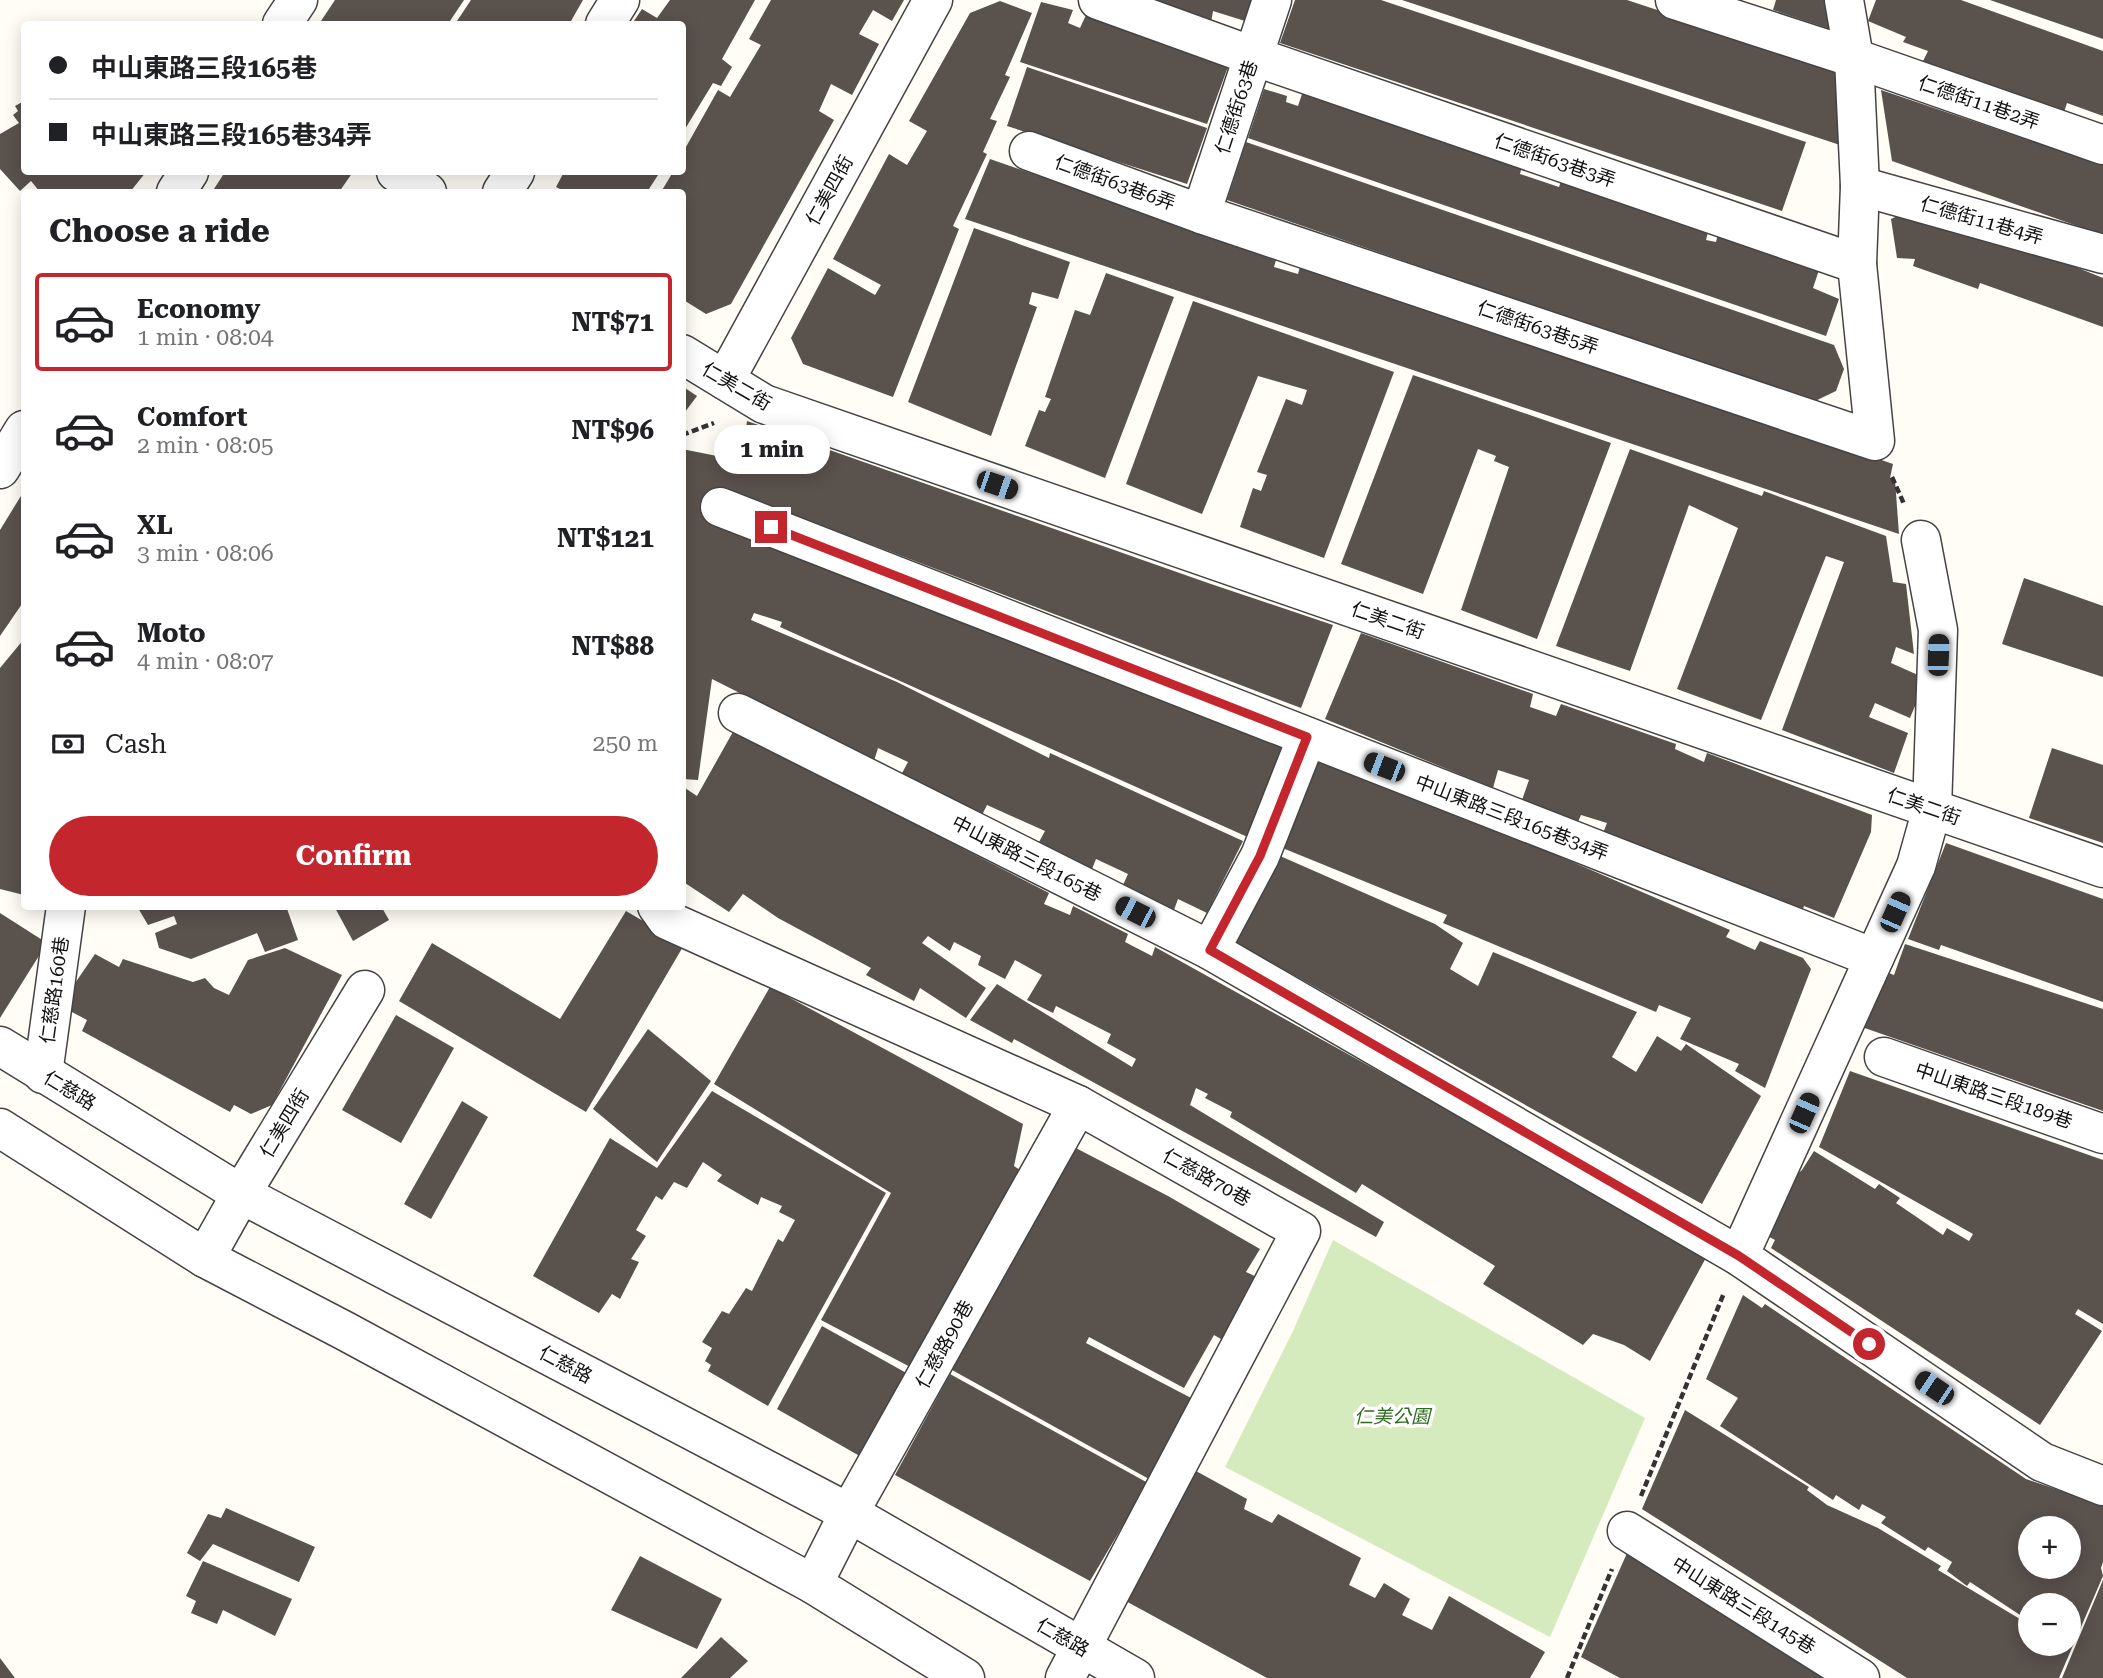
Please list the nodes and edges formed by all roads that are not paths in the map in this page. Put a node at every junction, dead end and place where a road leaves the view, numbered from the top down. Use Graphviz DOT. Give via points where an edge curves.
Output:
graph roads {
  1 [pos="298,0"];
  2 [pos="620,0"];
  3 [pos="933,0"];
  4 [pos="1098,0"];
  5 [pos="1272,0"];
  6 [pos="1675,0"];
  7 [pos="1844,0"];
  8 [pos="284,21"];
  9 [pos="607,21"];
  10 [pos="1253,56"];
  11 [pos="1854,58"];
  12 [pos="2103,145"];
  13 [pos="1029,151"];
  14 [pos="1860,186"];
  15 [pos="1201,214"];
  16 [pos="2103,254"];
  17 [pos="1857,264"];
  18 [pos="686,356"];
  19 [pos="725,380"];
  20 [pos="21,435"];
  21 [pos="0,469"];
  22 [pos="720,507"];
  23 [pos="1921,540"];
  24 [pos="738,713"];
  25 [pos="1307,737"];
  26 [pos="1932,809"];
  27 [pos="2103,868"];
  28 [pos="65,910"];
  29 [pos="660,910"];
  30 [pos="1210,950"];
  31 [pos="1874,958"];
  32 [pos="365,990"];
  33 [pos="0,1046"];
  34 [pos="1884,1057"];
  35 [pos="43,1074"];
  36 [pos="1078,1105"];
  37 [pos="0,1129"];
  38 [pos="2103,1134"];
  39 [pos="241,1194"];
  40 [pos="1739,1256"];
  41 [pos="205,1258"];
  42 [pos="2103,1486"];
  43 [pos="849,1513"];
  44 [pos="1627,1531"];
  45 [pos="813,1584"];
  46 [pos="1073,1663"];
  47 [pos="965,1678"];
  48 [pos="1135,1678"];
  49 [pos="1860,1678"];
  1 -- 8 [label="street"];
  2 -- 9 [label="street"];
  3 -- 19 [label="street, 仁美四街"];
  4 -- 10 [label="street, 仁德街63巷3弄"];
  5 -- 10 [label="street, 仁德街63巷"];
  6 -- 11 [label="street, 仁德街11巷2弄"];
  7 -- 11 [label="street"];
  10 -- 15 [label="street, 仁德街63巷"];
  10 -- 17 [label="street, 仁德街63巷3弄"];
  11 -- 12 [label="street, 仁德街11巷2弄"];
  11 -- 14 [label="street"];
  13 -- 15 [label="street, 仁德街63巷6弄"];
  14 -- 16 [label="street, 仁德街11巷4弄"];
  14 -- 17 [label="street"];
  15 -- 17 [label="street, 仁德街63巷5弄" via="1875,441"];
  18 -- 19 [label="street, 仁美二街"];
  19 -- 26 [label="street, 仁美二街" via="764,404"];
  20 -- 21 [label="street"];
  22 -- 25 [label="street, 中山東路三段165巷34弄"];
  23 -- 26 [label="street" via="1938,629"];
  24 -- 30 [label="street, 中山東路三段165巷"];
  25 -- 30 [label="street" via="1260,856"];
  25 -- 31 [label="street, 中山東路三段165巷34弄"];
  26 -- 27 [label="street, 仁美二街"];
  26 -- 31 [label="street" via="1916,866"];
  28 -- 35 [label="street, 仁慈路160巷"];
  29 -- 36 [label="street, 仁慈路70巷" via="667,920"];
  30 -- 40 [label="street, 中山東路三段165巷"];
  31 -- 40 [label="street"];
  32 -- 39 [label="street, 仁美四街"];
  33 -- 35 [label="street, 仁慈路"];
  34 -- 38 [label="street, 中山東路三段189巷"];
  35 -- 39 [label="street, 仁慈路"];
  36 -- 43 [label="street, 仁慈路90巷"];
  36 -- 46 [label="street, 仁慈路70巷" via="1301,1231"];
  37 -- 41 [label="street"];
  39 -- 41 [label="street, 仁美四街"];
  39 -- 43 [label="street, 仁慈路"];
  40 -- 42 [label="street, 中山東路三段165巷" via="2042,1462"];
  41 -- 45 [label="street"];
  43 -- 45 [label="street, 仁慈路90巷"];
  43 -- 46 [label="street, 仁慈路"];
  44 -- 49 [label="street, 中山東路三段145巷"];
  45 -- 47 [label="street"];
  46 -- 48 [label="street, 仁慈路"];
}
